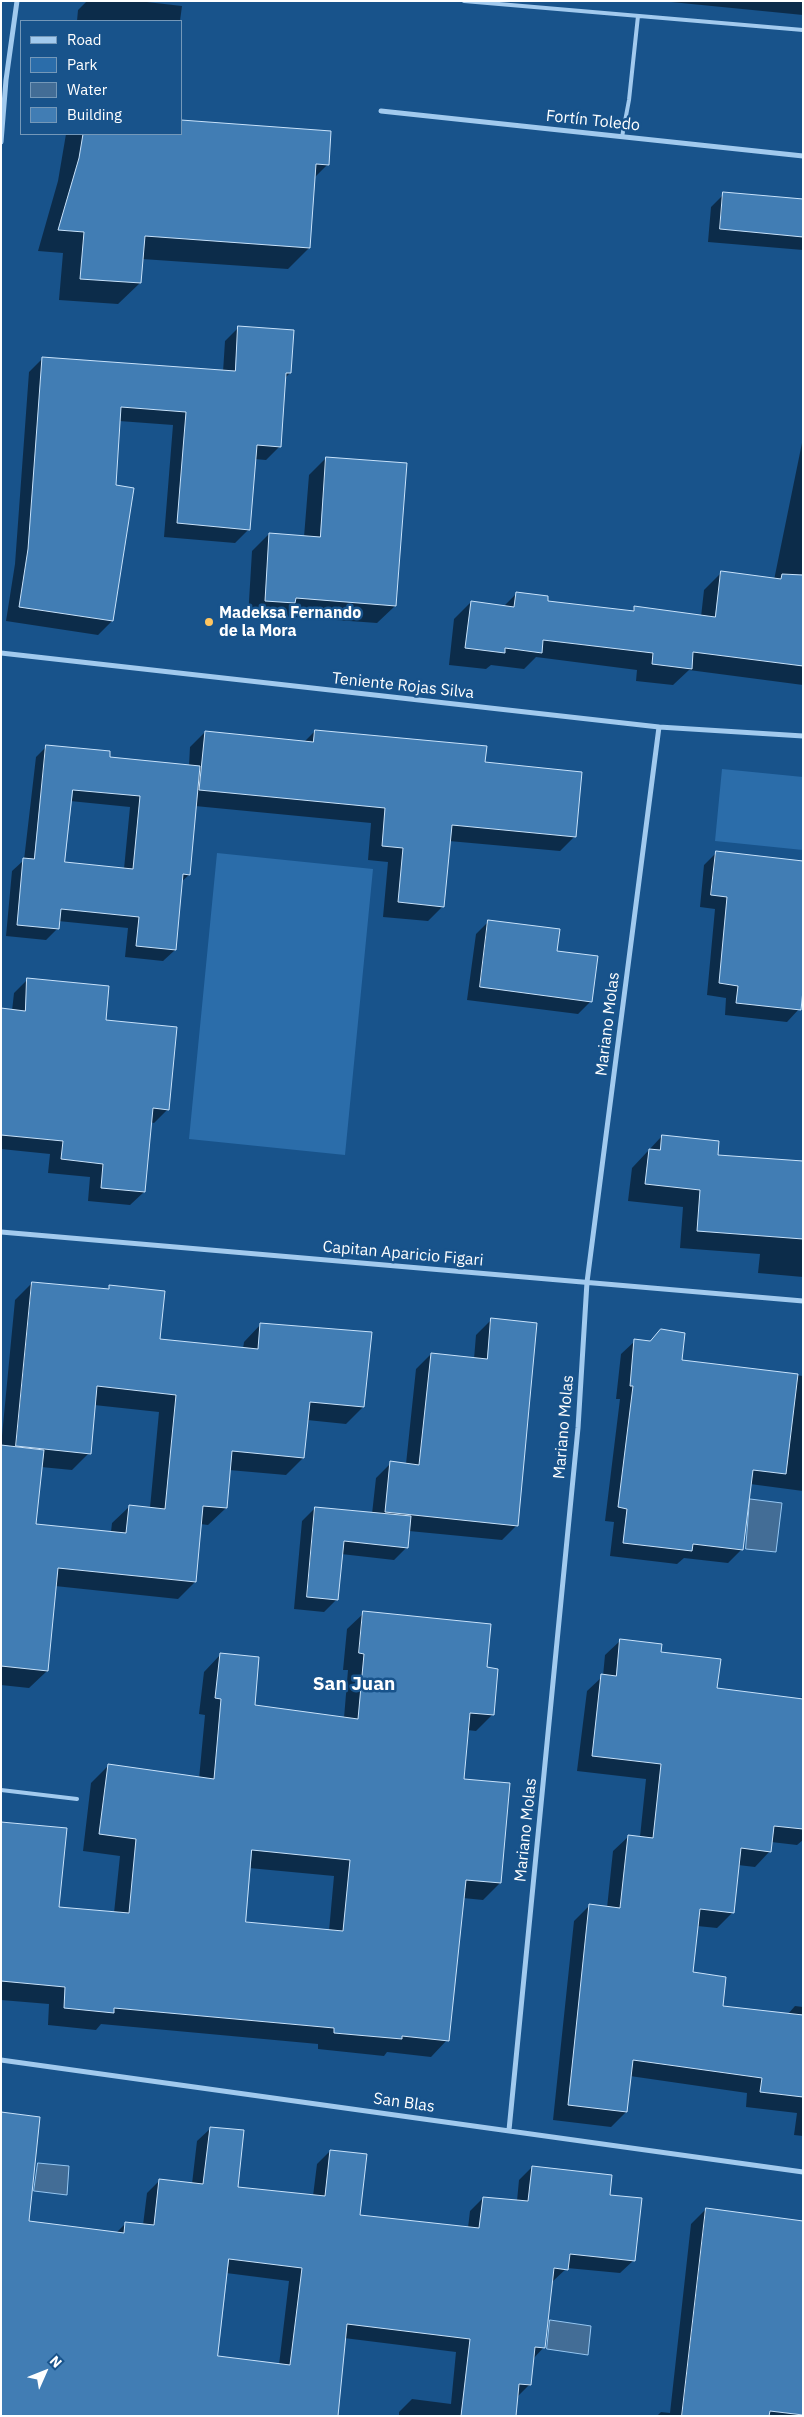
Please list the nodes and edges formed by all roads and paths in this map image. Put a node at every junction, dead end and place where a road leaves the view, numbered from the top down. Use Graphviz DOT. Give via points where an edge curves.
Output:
graph roads {
  1 [pos="16,1"];
  2 [pos="464,1"];
  3 [pos="638,16"];
  4 [pos="803,30"];
  5 [pos="4,80"];
  6 [pos="381,112"];
  7 [pos="622,137"];
  8 [pos="1,142"];
  9 [pos="803,156"];
  10 [pos="1,653"];
  11 [pos="659,727"];
  12 [pos="803,736"];
  13 [pos="1,1232"];
  14 [pos="587,1282"];
  15 [pos="803,1301"];
  16 [pos="1,1790"];
  17 [pos="77,1799"];
  18 [pos="1,2060"];
  19 [pos="509,2130"];
  20 [pos="803,2172"];
  1 -- 5 [label="street"];
  2 -- 3 [label="lane"];
  3 -- 4 [label="lane"];
  3 -- 7 [label="lane"];
  5 -- 8 [label="street"];
  6 -- 7 [label="street, Fortín Toledo"];
  7 -- 9 [label="street, Fortín Toledo"];
  10 -- 11 [label="street, Teniente Rojas Silva"];
  11 -- 12 [label="street, Teniente Rojas Silva"];
  11 -- 14 [label="street, Mariano Molas"];
  13 -- 14 [label="street, Capitan Aparicio Figari"];
  14 -- 15 [label="street, Capitan Aparicio Figari"];
  14 -- 19 [label="street, Mariano Molas" via="578,1428"];
  16 -- 17 [label="lane"];
  18 -- 19 [label="street, San Blas"];
  19 -- 20 [label="street, San Blas"];
}
